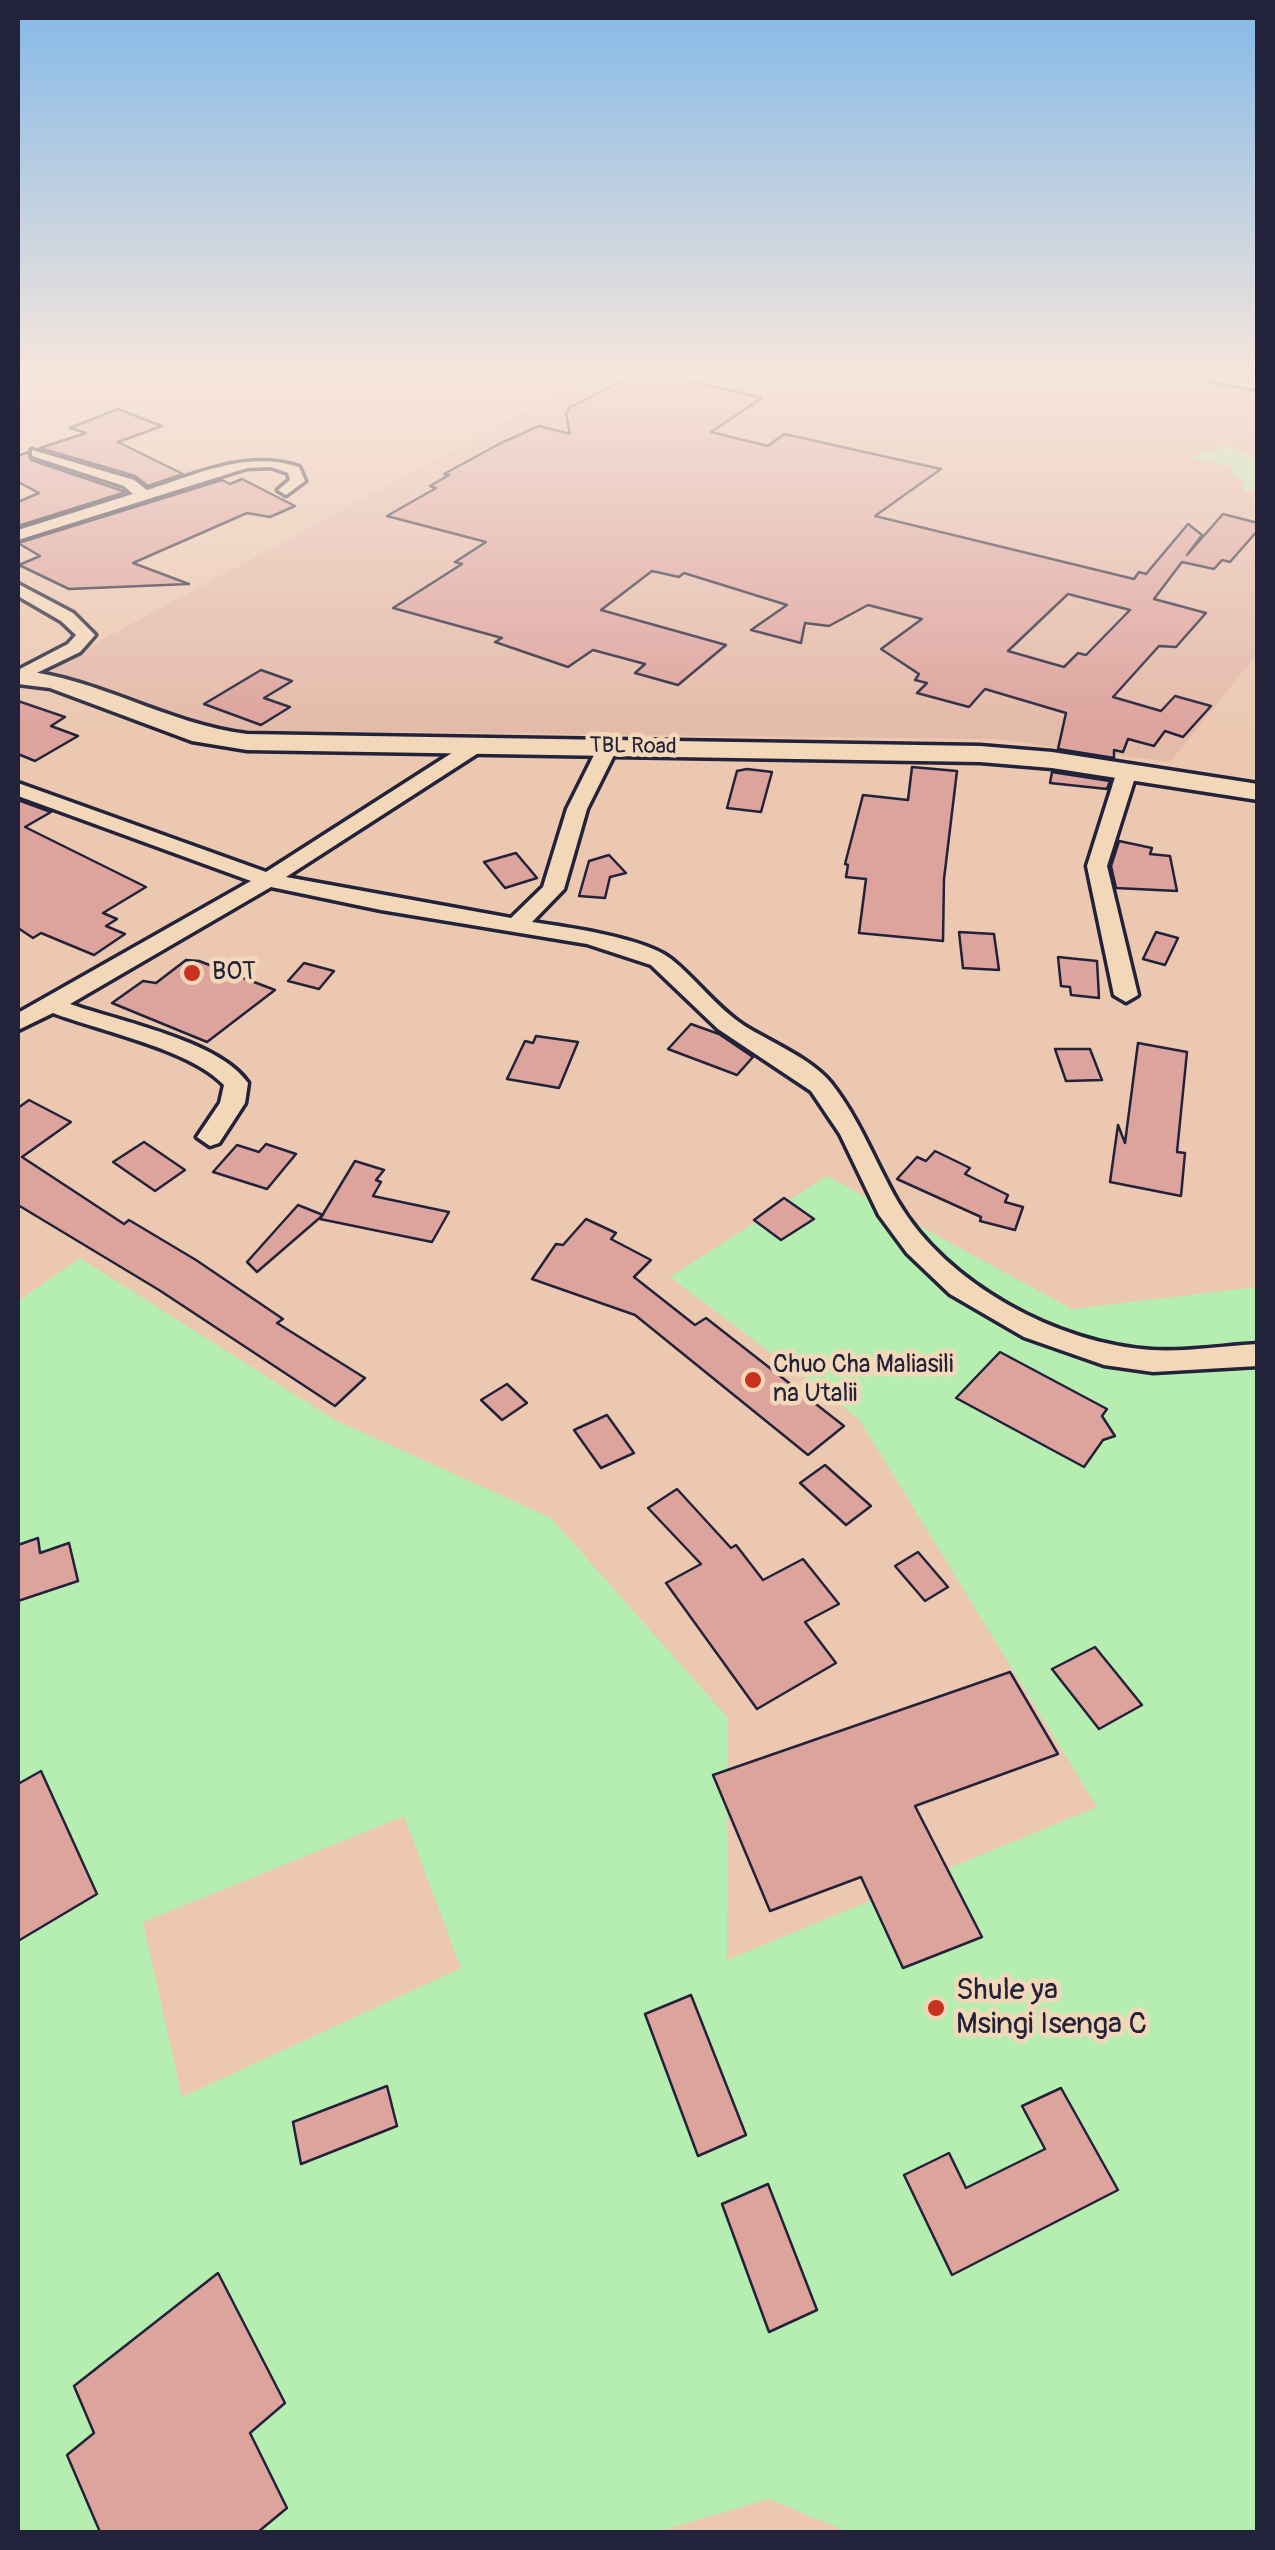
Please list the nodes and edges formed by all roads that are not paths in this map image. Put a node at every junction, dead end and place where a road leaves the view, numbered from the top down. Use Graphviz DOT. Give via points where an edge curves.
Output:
graph roads {
  1 [pos="148,494"];
  2 [pos="141,496"];
  3 [pos="18,535"];
  4 [pos="18,589"];
  5 [pos="18,677"];
  6 [pos="476,746"];
  7 [pos="608,747"];
  8 [pos="1127,771"];
  9 [pos="18,788"];
  10 [pos="1258,792"];
  11 [pos="269,880"];
  12 [pos="515,927"];
  13 [pos="1126,996"];
  14 [pos="52,1005"];
  15 [pos="18,1023"];
  16 [pos="210,1137"];
  17 [pos="1258,1354"];
  1 -- 2 [label="street"];
  2 -- 3 [label="street"];
  4 -- 5 [label="street" via="86,636"];
  5 -- 6 [label="street, TBL Road" via="54,681 226,740"];
  6 -- 7 [label="street, TBL Road"];
  6 -- 11 [label="street"];
  7 -- 8 [label="street, TBL Road" via="980,754"];
  7 -- 12 [label="street" via="577,809 553,889"];
  8 -- 10 [label="street, TBL Road"];
  8 -- 13 [label="street" via="1097,866"];
  9 -- 11 [label="street"];
  11 -- 12 [label="street"];
  11 -- 14 [label="street"];
  12 -- 17 [label="street" via="591,938 658,960 726,1024 805,1071 835,1103 888,1208 917,1246 960,1286 1034,1329 1104,1354 1153,1361"];
  14 -- 15 [label="street"];
  14 -- 16 [label="street" via="190,1052 230,1074 236,1096"];
}
